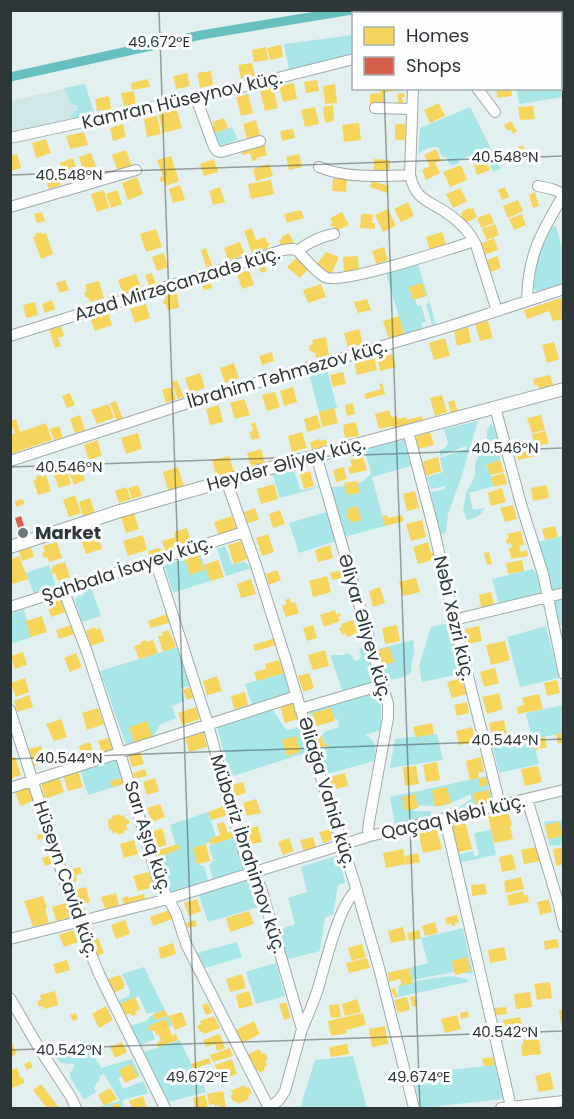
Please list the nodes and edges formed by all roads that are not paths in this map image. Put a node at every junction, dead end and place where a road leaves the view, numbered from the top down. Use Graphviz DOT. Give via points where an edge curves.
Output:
graph roads {
  1 [pos="352,60"];
  2 [pos="413,90"];
  3 [pos="478,90"];
  4 [pos="196,98"];
  5 [pos="375,108"];
  6 [pos="412,109"];
  7 [pos="495,112"];
  8 [pos="10,138"];
  9 [pos="260,141"];
  10 [pos="319,168"];
  11 [pos="136,170"];
  12 [pos="410,175"];
  13 [pos="538,186"];
  14 [pos="564,194"];
  15 [pos="10,207"];
  16 [pos="334,234"];
  17 [pos="474,241"];
  18 [pos="298,252"];
  19 [pos="564,289"];
  20 [pos="527,301"];
  21 [pos="497,311"];
  22 [pos="10,336"];
  23 [pos="564,389"];
  24 [pos="495,407"];
  25 [pos="408,431"];
  26 [pos="316,455"];
  27 [pos="10,462"];
  28 [pos="226,480"];
  29 [pos="244,532"];
  30 [pos="10,547"];
  31 [pos="155,561"];
  32 [pos="63,589"];
  33 [pos="564,593"];
  34 [pos="548,597"];
  35 [pos="10,607"];
  36 [pos="454,620"];
  37 [pos="564,674"];
  38 [pos="382,685"];
  39 [pos="297,696"];
  40 [pos="300,709"];
  41 [pos="10,710"];
  42 [pos="208,724"];
  43 [pos="120,753"];
  44 [pos="32,781"];
  45 [pos="10,788"];
  46 [pos="564,790"];
  47 [pos="527,799"];
  48 [pos="500,806"];
  49 [pos="445,819"];
  50 [pos="370,836"];
  51 [pos="344,845"];
  52 [pos="253,872"];
  53 [pos="357,890"];
  54 [pos="168,899"];
  55 [pos="78,923"];
  56 [pos="564,927"];
  57 [pos="10,939"];
  58 [pos="10,999"];
  59 [pos="302,1029"];
  60 [pos="564,1101"];
  61 [pos="76,1108"];
  62 [pos="165,1108"];
  63 [pos="269,1108"];
  64 [pos="414,1108"];
  65 [pos="506,1108"];
  1 -- 4 [label="street, Kamran Hüseynov küç."];
  2 -- 6 [label="street"];
  3 -- 7 [label="street"];
  4 -- 8 [label="street, Kamran Hüseynov küç."];
  4 -- 9 [label="street" via="217,151"];
  5 -- 6 [label="street"];
  6 -- 12 [label="street"];
  10 -- 12 [label="street" via="349,175"];
  11 -- 15 [label="street"];
  12 -- 17 [label="street" via="420,196 463,226"];
  13 -- 14 [label="street"];
  14 -- 20 [label="street" via="538,239 529,270"];
  16 -- 18 [label="street"];
  17 -- 18 [label="street, Azad Mirzəcanzadə küç." via="337,279 326,278"];
  17 -- 21 [label="street"];
  18 -- 22 [label="street, Azad Mirzəcanzadə küç." via="283,250"];
  19 -- 20 [label="street, İbrahim Təhməzov küç."];
  20 -- 21 [label="street, İbrahim Təhməzov küç."];
  21 -- 27 [label="street, İbrahim Təhməzov küç." via="194,401"];
  23 -- 24 [label="street, Heydər Əliyev küç."];
  24 -- 25 [label="street, Heydər Əliyev küç."];
  24 -- 34 [label="street"];
  25 -- 26 [label="street, Heydər Əliyev küç."];
  25 -- 36 [label="street, Nəbi Xəzri küç."];
  26 -- 28 [label="street, Heydər Əliyev küç."];
  26 -- 38 [label="street, Əliyar Əliyev küç."];
  28 -- 29 [label="street, Əliağa Vahid küç."];
  28 -- 30 [label="street, Heydər Əliyev küç."];
  29 -- 31 [label="street, Şahbala İsayev küç."];
  29 -- 39 [label="street, Əliağa Vahid küç."];
  31 -- 32 [label="street, Şahbala İsayev küç."];
  31 -- 42 [label="street, Mübariz İbrahimov küç."];
  32 -- 35 [label="street, Şahbala İsayev küç."];
  32 -- 43 [label="street, Sarı Aşıq küç."];
  33 -- 34 [label="street"];
  34 -- 36 [label="street"];
  34 -- 37 [label="street"];
  36 -- 48 [label="street, Nəbi Xəzri küç."];
  38 -- 40 [label="street"];
  38 -- 50 [label="street, Əliyar Əliyev küç." via="388,718 369,822"];
  39 -- 40 [label="street, Əliağa Vahid küç."];
  39 -- 42 [label="street"];
  40 -- 51 [label="street, Əliağa Vahid küç."];
  41 -- 44 [label="street, Hüseyn Cavid küç."];
  42 -- 43 [label="street"];
  42 -- 52 [label="street, Mübariz İbrahimov küç." via="238,833"];
  43 -- 44 [label="street"];
  43 -- 54 [label="street, Sarı Aşıq küç." via="158,880"];
  44 -- 45 [label="street"];
  44 -- 55 [label="street, Hüseyn Cavid küç."];
  46 -- 47 [label="street, Qaçaq Nəbi küç."];
  47 -- 48 [label="street, Qaçaq Nəbi küç."];
  47 -- 56 [label="street"];
  48 -- 49 [label="street, Qaçaq Nəbi küç."];
  49 -- 50 [label="street, Qaçaq Nəbi küç."];
  49 -- 65 [label="street"];
  50 -- 51 [label="street, Qaçaq Nəbi küç."];
  51 -- 52 [label="street, Qaçaq Nəbi küç."];
  51 -- 53 [label="street, Əliağa Vahid küç."];
  52 -- 54 [label="street, Qaçaq Nəbi küç."];
  52 -- 59 [label="street, Mübariz İbrahimov küç."];
  53 -- 59 [label="street" via="348,898"];
  53 -- 64 [label="street, Əliağa Vahid küç."];
  54 -- 55 [label="street, Qaçaq Nəbi küç."];
  54 -- 63 [label="street, Sarı Aşıq küç." via="186,944"];
  55 -- 57 [label="street, Qaçaq Nəbi küç."];
  55 -- 62 [label="street, Hüseyn Cavid küç."];
  58 -- 61 [label="street"];
  59 -- 63 [label="street" via="285,1092"];
  60 -- 65 [label="street"];
}
